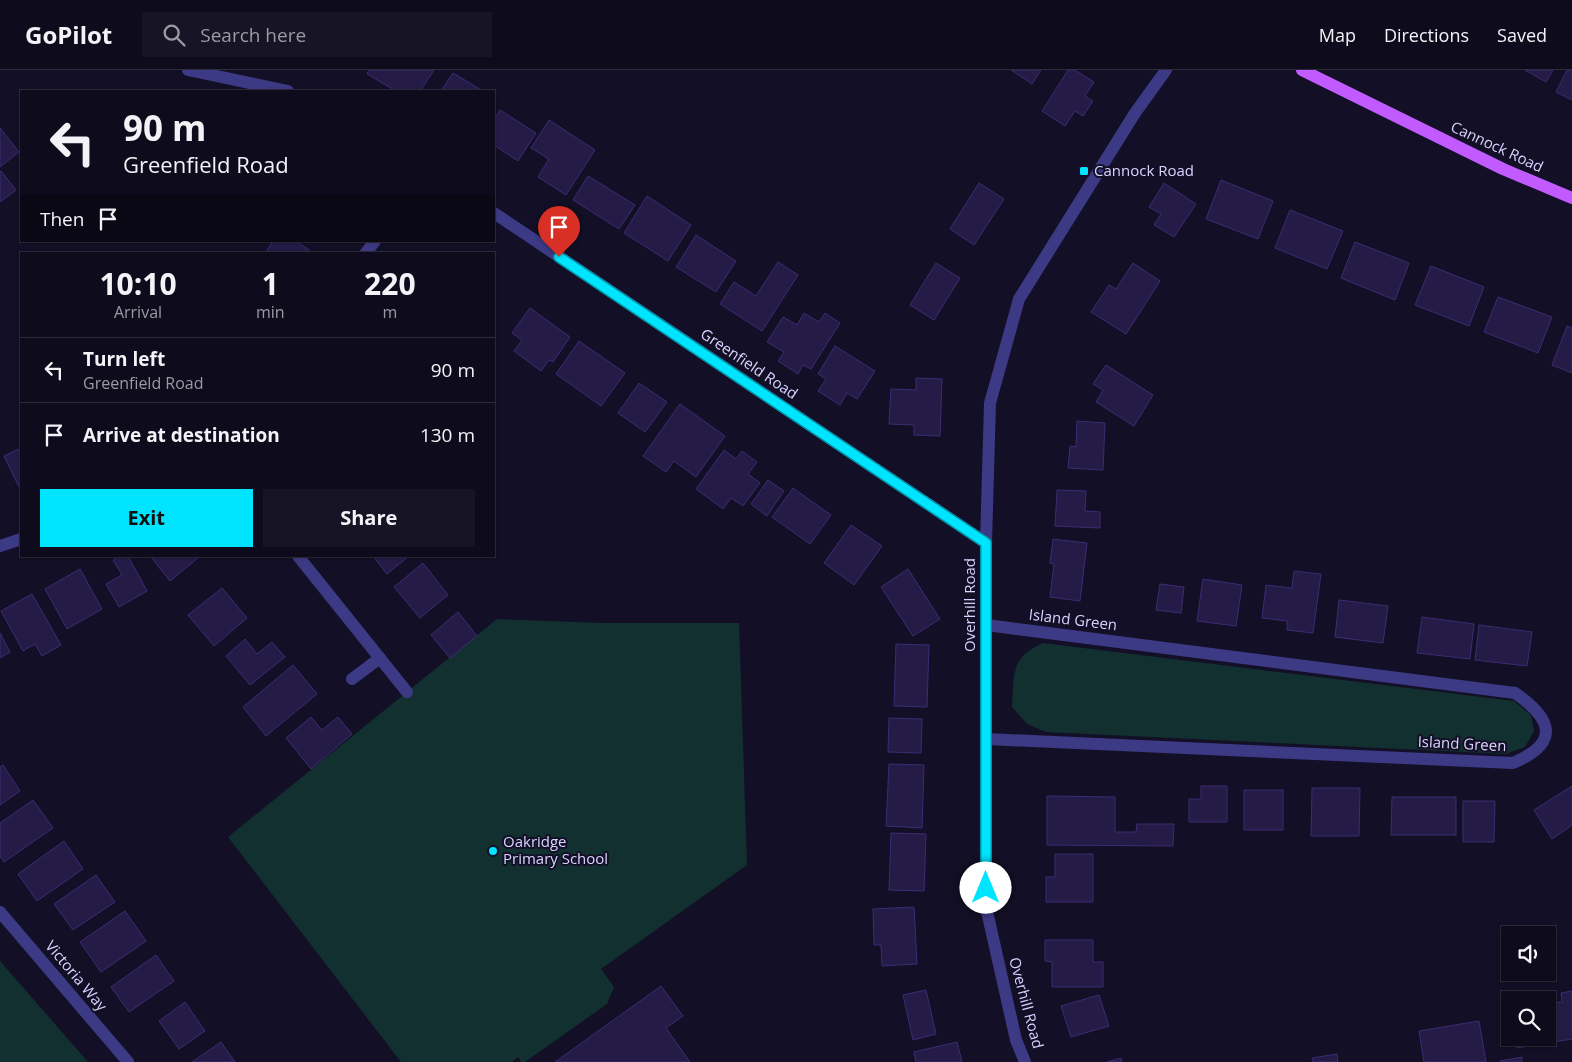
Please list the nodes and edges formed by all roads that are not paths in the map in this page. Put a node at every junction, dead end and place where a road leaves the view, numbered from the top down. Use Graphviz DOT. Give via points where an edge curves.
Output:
graph roads {
  1 [pos="188,70"];
  2 [pos="1166,70"];
  3 [pos="1302,70"];
  4 [pos="283,90"];
  5 [pos="1572,198"];
  6 [pos="495,214"];
  7 [pos="20,539"];
  8 [pos="986,543"];
  9 [pos="0,546"];
  10 [pos="299,557"];
  11 [pos="986,625"];
  12 [pos="380,658"];
  13 [pos="352,679"];
  14 [pos="407,692"];
  15 [pos="986,739"];
  16 [pos="0,912"];
  17 [pos="128,1062"];
  18 [pos="1026,1062"];
  1 -- 4 [label="street"];
  2 -- 8 [label="street, Overhill Road" via="1134,113 1019,299 990,404"];
  3 -- 5 [label="main road, Cannock Road" via="1503,169"];
  6 -- 8 [label="street, Greenfield Road"];
  7 -- 9 [label="street"];
  8 -- 11 [label="street, Overhill Road"];
  10 -- 12 [label="street"];
  11 -- 15 [label="street, Overhill Road"];
  11 -- 15 [label="street, Island Green" via="1514,693 1533,706 1544,719 1546,734 1540,746 1528,757 1513,763"];
  12 -- 13 [label="street"];
  12 -- 14 [label="street"];
  15 -- 18 [label="street, Overhill Road" via="986,907 1016,1040"];
  16 -- 17 [label="street, Victoria Way"];
}
